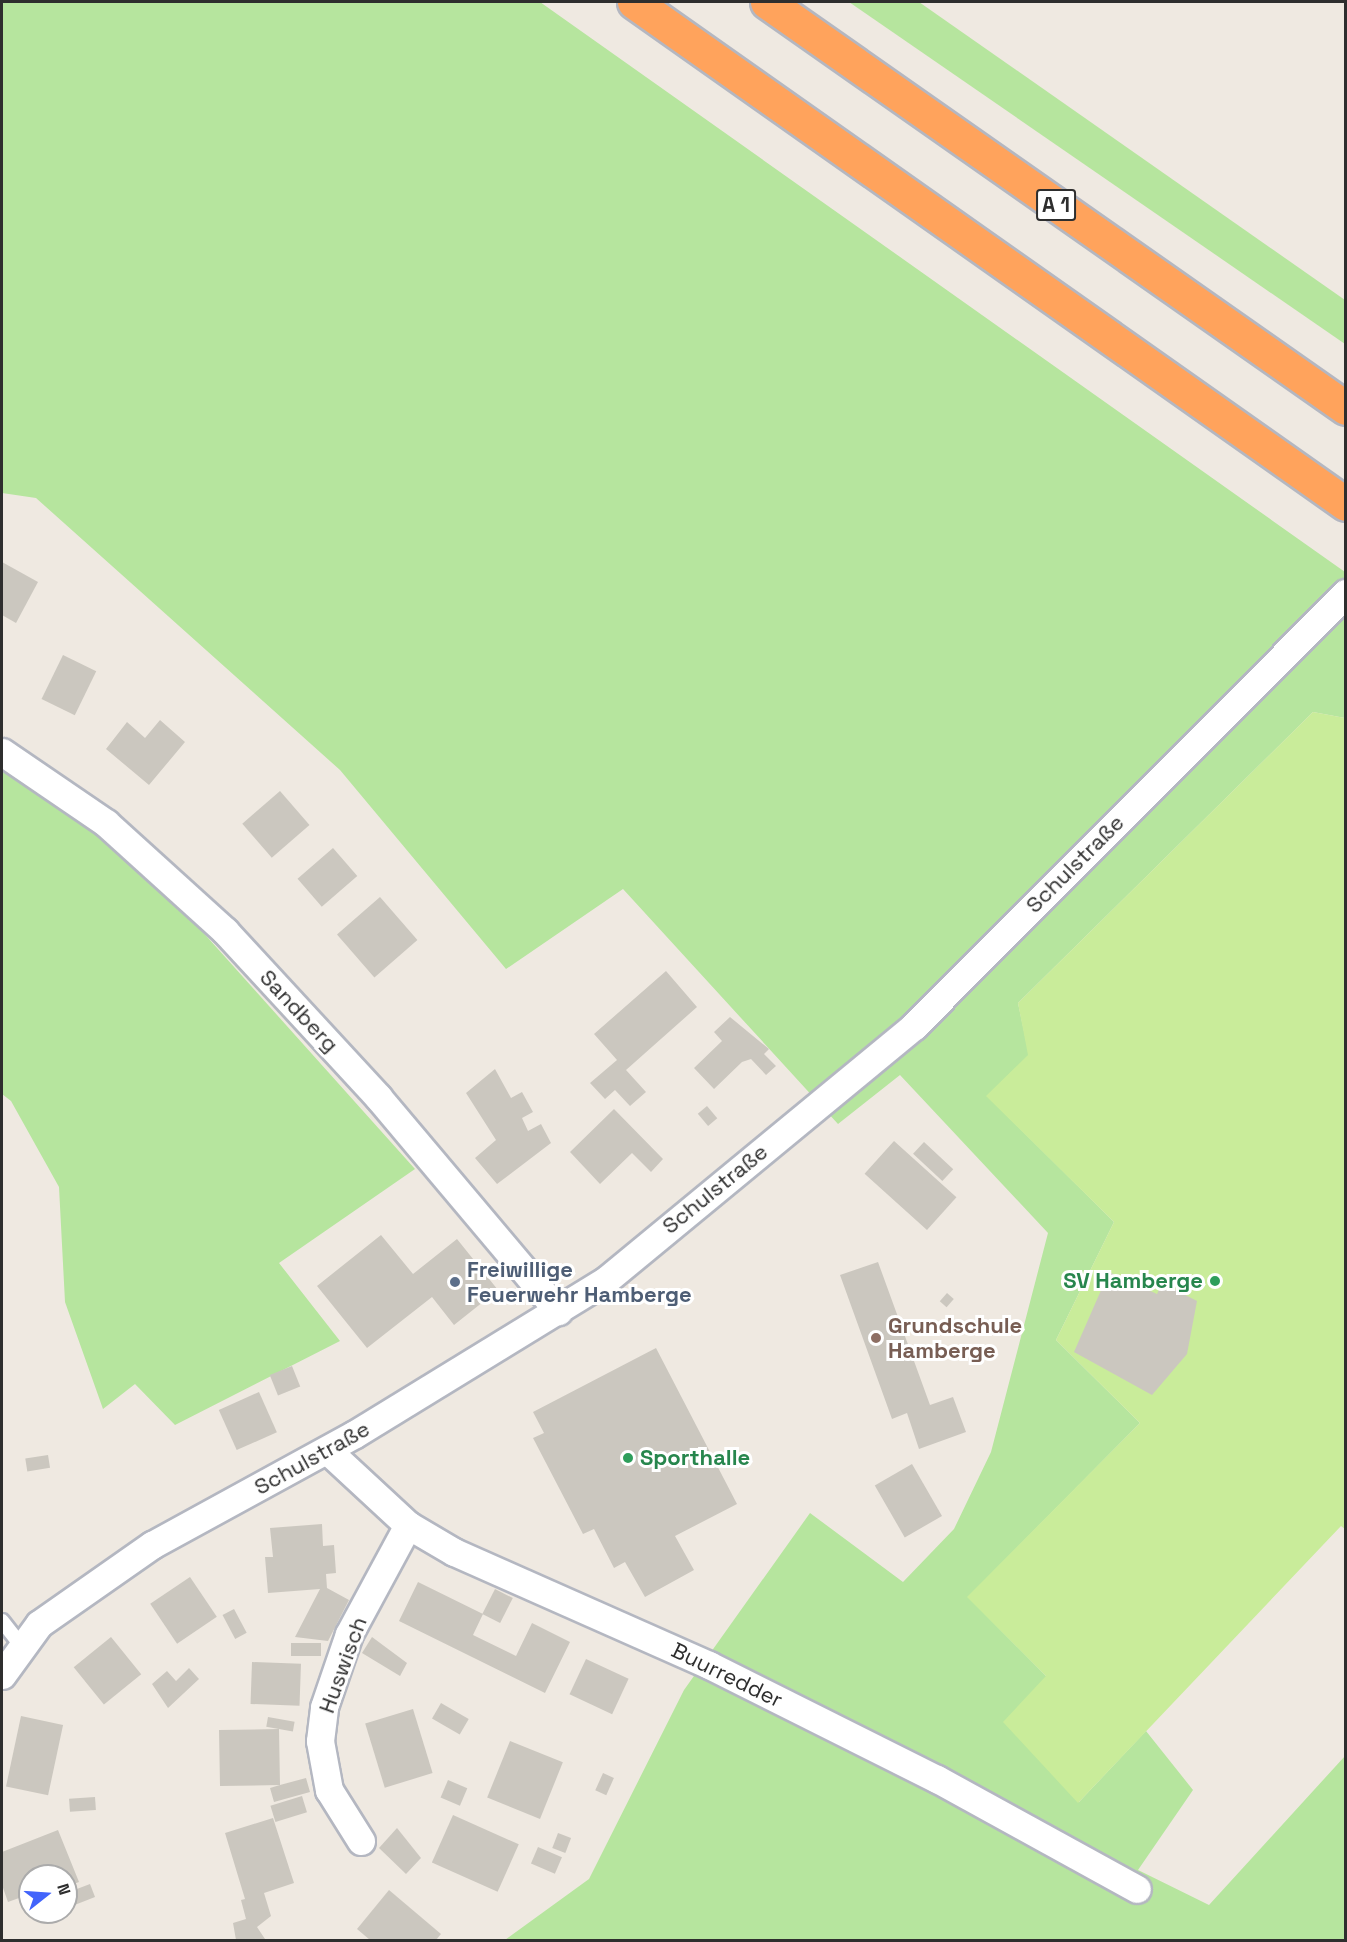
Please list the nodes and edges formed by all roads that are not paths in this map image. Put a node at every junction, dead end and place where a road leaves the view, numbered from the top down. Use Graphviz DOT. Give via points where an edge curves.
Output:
graph roads {
  1 [pos="634,2"];
  2 [pos="767,2"];
  3 [pos="1346,408"];
  4 [pos="1346,504"];
  5 [pos="1346,593"];
  6 [pos="2,752"];
  7 [pos="558,1311"];
  8 [pos="327,1450"];
  9 [pos="408,1526"];
  10 [pos="2,1621"];
  11 [pos="22,1647"];
  12 [pos="2,1674"];
  13 [pos="361,1841"];
  14 [pos="1137,1889"];
  1 -- 4 [label="highway"];
  2 -- 3 [label="highway, A 1"];
  5 -- 7 [label="street, Schulstraße" via="914,1026 606,1280"];
  6 -- 7 [label="street, Sandberg" via="106,823 225,931 378,1097"];
  7 -- 8 [label="street, Schulstraße"];
  8 -- 9 [label="street, Buurredder"];
  8 -- 11 [label="street, Schulstraße" via="152,1545 39,1624"];
  9 -- 13 [label="street, Huswisch" via="349,1634 324,1707 320,1741 328,1790"];
  9 -- 14 [label="street, Buurredder" via="896,1758"];
  10 -- 11 [label="lane"];
  11 -- 12 [label="street, Schulstraße"];
}
